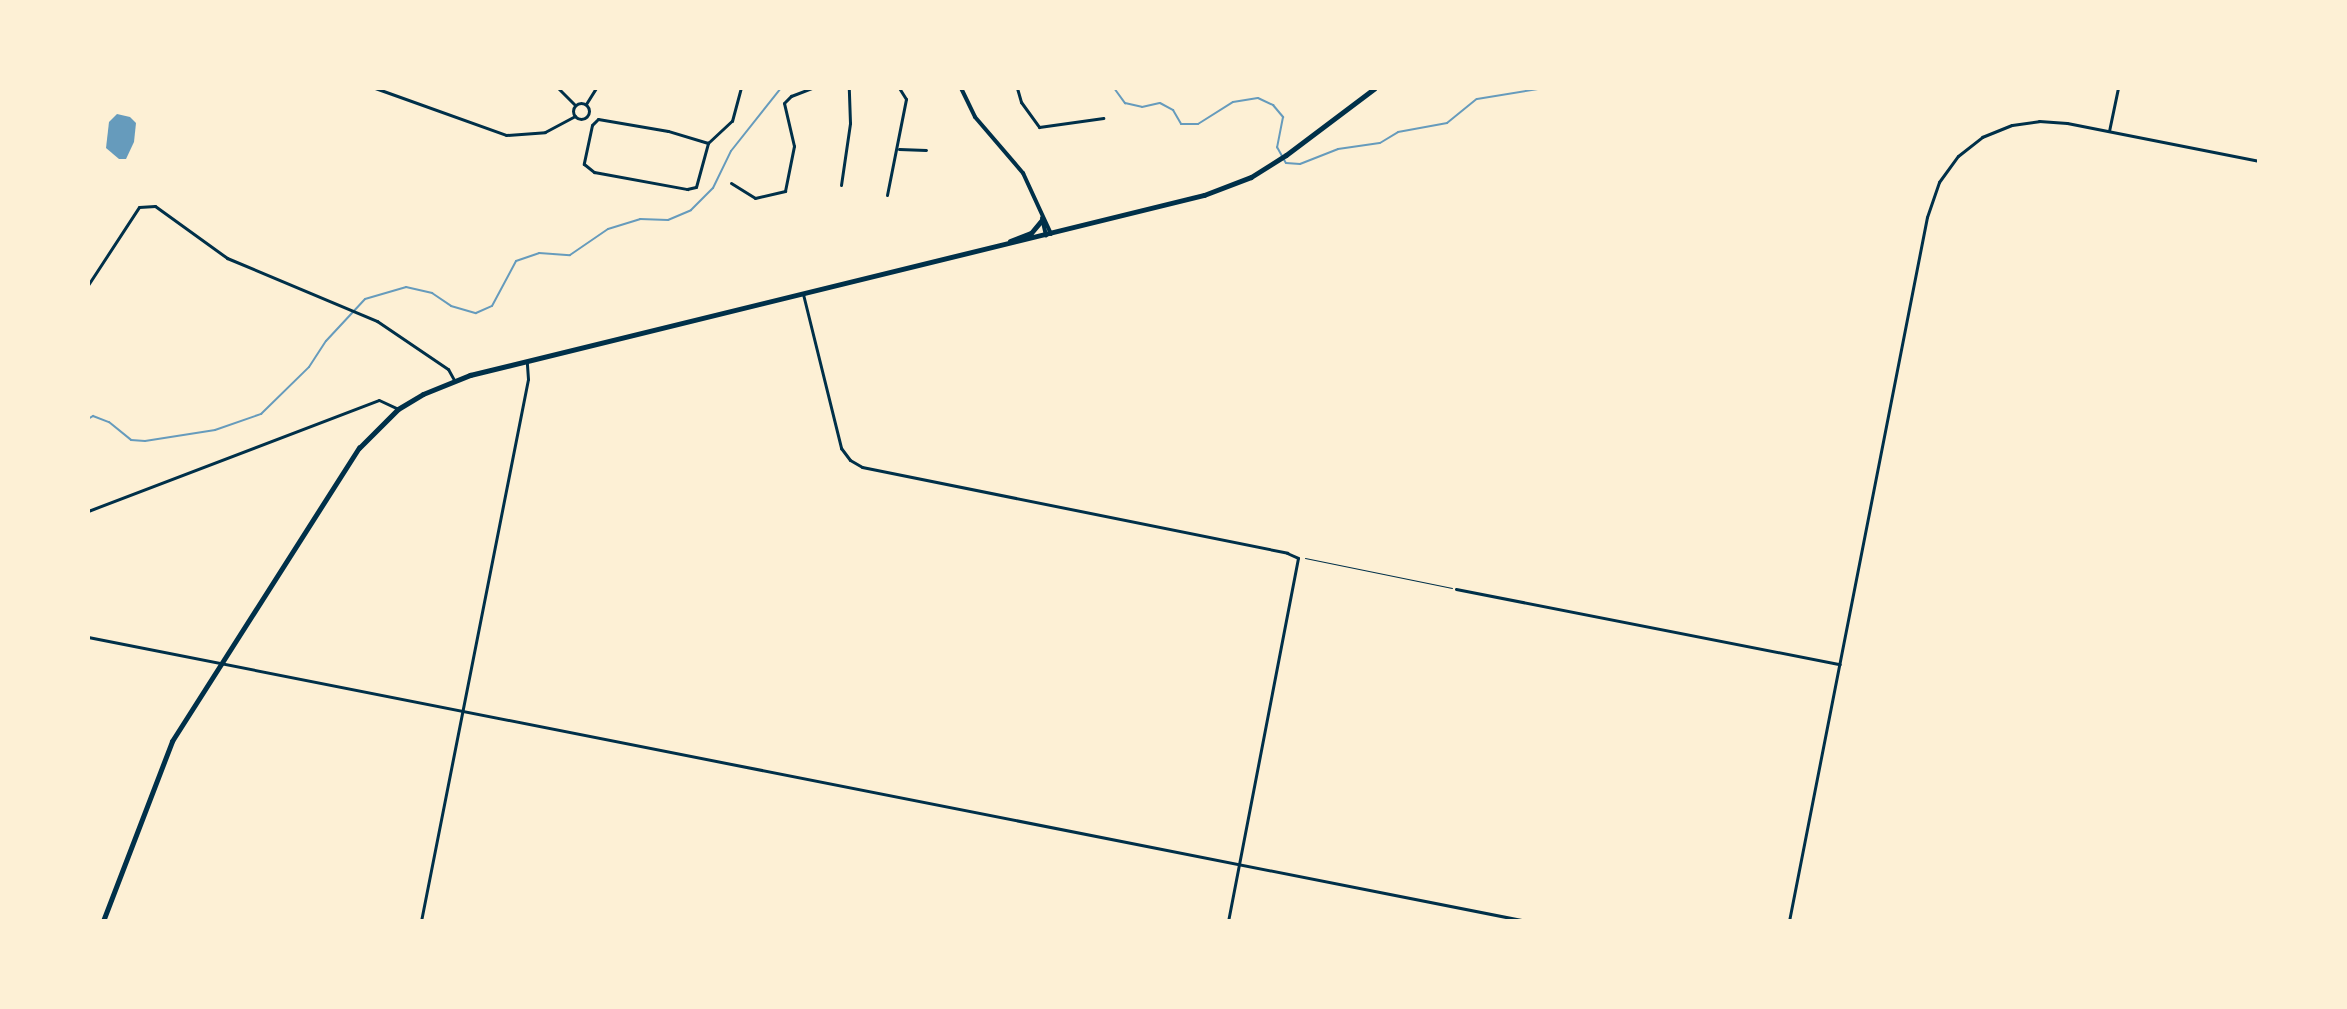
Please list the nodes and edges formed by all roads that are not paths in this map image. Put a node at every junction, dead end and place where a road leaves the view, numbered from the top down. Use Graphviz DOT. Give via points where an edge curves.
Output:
graph roads {
  1 [pos="375,88"];
  2 [pos="558,88"];
  3 [pos="596,88"];
  4 [pos="741,88"];
  5 [pos="812,88"];
  6 [pos="849,88"];
  7 [pos="899,88"];
  8 [pos="961,88"];
  9 [pos="1017,88"];
  10 [pos="1375,88"];
  11 [pos="2118,88"];
  12 [pos="586,104"];
  13 [pos="575,105"];
  14 [pos="575,116"];
  15 [pos="1103,118"];
  16 [pos="2109,131"];
  17 [pos="525,136"];
  18 [pos="708,143"];
  19 [pos="526,145"];
  20 [pos="897,149"];
  21 [pos="926,150"];
  22 [pos="2259,161"];
  23 [pos="731,183"];
  24 [pos="841,185"];
  25 [pos="887,195"];
  26 [pos="1042,218"];
  27 [pos="1048,235"];
  28 [pos="994,247"];
  29 [pos="88,285"];
  30 [pos="803,294"];
  31 [pos="527,363"];
  32 [pos="454,380"];
  33 [pos="398,409"];
  34 [pos="88,511"];
  35 [pos="1456,589"];
  36 [pos="88,637"];
  37 [pos="221,663"];
  38 [pos="1840,664"];
  39 [pos="462,711"];
  40 [pos="1239,864"];
  41 [pos="103,921"];
  42 [pos="421,921"];
  43 [pos="1228,921"];
  44 [pos="1526,921"];
  45 [pos="1789,921"];
  1 -- 17 [label="street" via="497,133"];
  2 -- 13 [label="street"];
  3 -- 12 [label="street"];
  4 -- 18 [label="street" via="731,124"];
  5 -- 23 [label="street" via="784,103 794,141 785,191 752,197"];
  6 -- 24 [label="street"];
  7 -- 20 [label="street" via="906,99"];
  8 -- 26 [label="main road" via="975,117 1023,173"];
  9 -- 15 [label="street" via="1039,127"];
  10 -- 27 [label="main road" via="1251,177 1184,202"];
  11 -- 16 [label="street"];
  12 -- 13 [label="street"];
  12 -- 14 [label="street" via="587,117"];
  13 -- 14 [label="street"];
  14 -- 17 [label="street"];
  16 -- 22 [label="street"];
  16 -- 38 [label="street" via="2039,121 1996,130 1958,156 1939,182 1927,217"];
  17 -- 19 [label="street"];
  18 -- 18 [label="street" via="598,119 584,164 594,172 693,189"];
  20 -- 21 [label="street"];
  20 -- 25 [label="street"];
  26 -- 27 [label="main road"];
  26 -- 28 [label="main road" via="1031,233"];
  27 -- 28 [label="main road"];
  28 -- 30 [label="main road"];
  29 -- 32 [label="street" via="139,207 155,206 227,258 377,321 448,369"];
  30 -- 31 [label="main road"];
  30 -- 40 [label="street" via="841,448 862,467 1298,558"];
  31 -- 32 [label="main road"];
  31 -- 39 [label="street"];
  32 -- 33 [label="main road"];
  33 -- 34 [label="street" via="379,400"];
  33 -- 37 [label="main road" via="359,448"];
  35 -- 38 [label="street"];
  36 -- 37 [label="street"];
  37 -- 39 [label="street"];
  37 -- 41 [label="main road" via="172,741"];
  38 -- 45 [label="street"];
  39 -- 40 [label="street"];
  39 -- 42 [label="street"];
  40 -- 43 [label="street"];
  40 -- 44 [label="street"];
}
